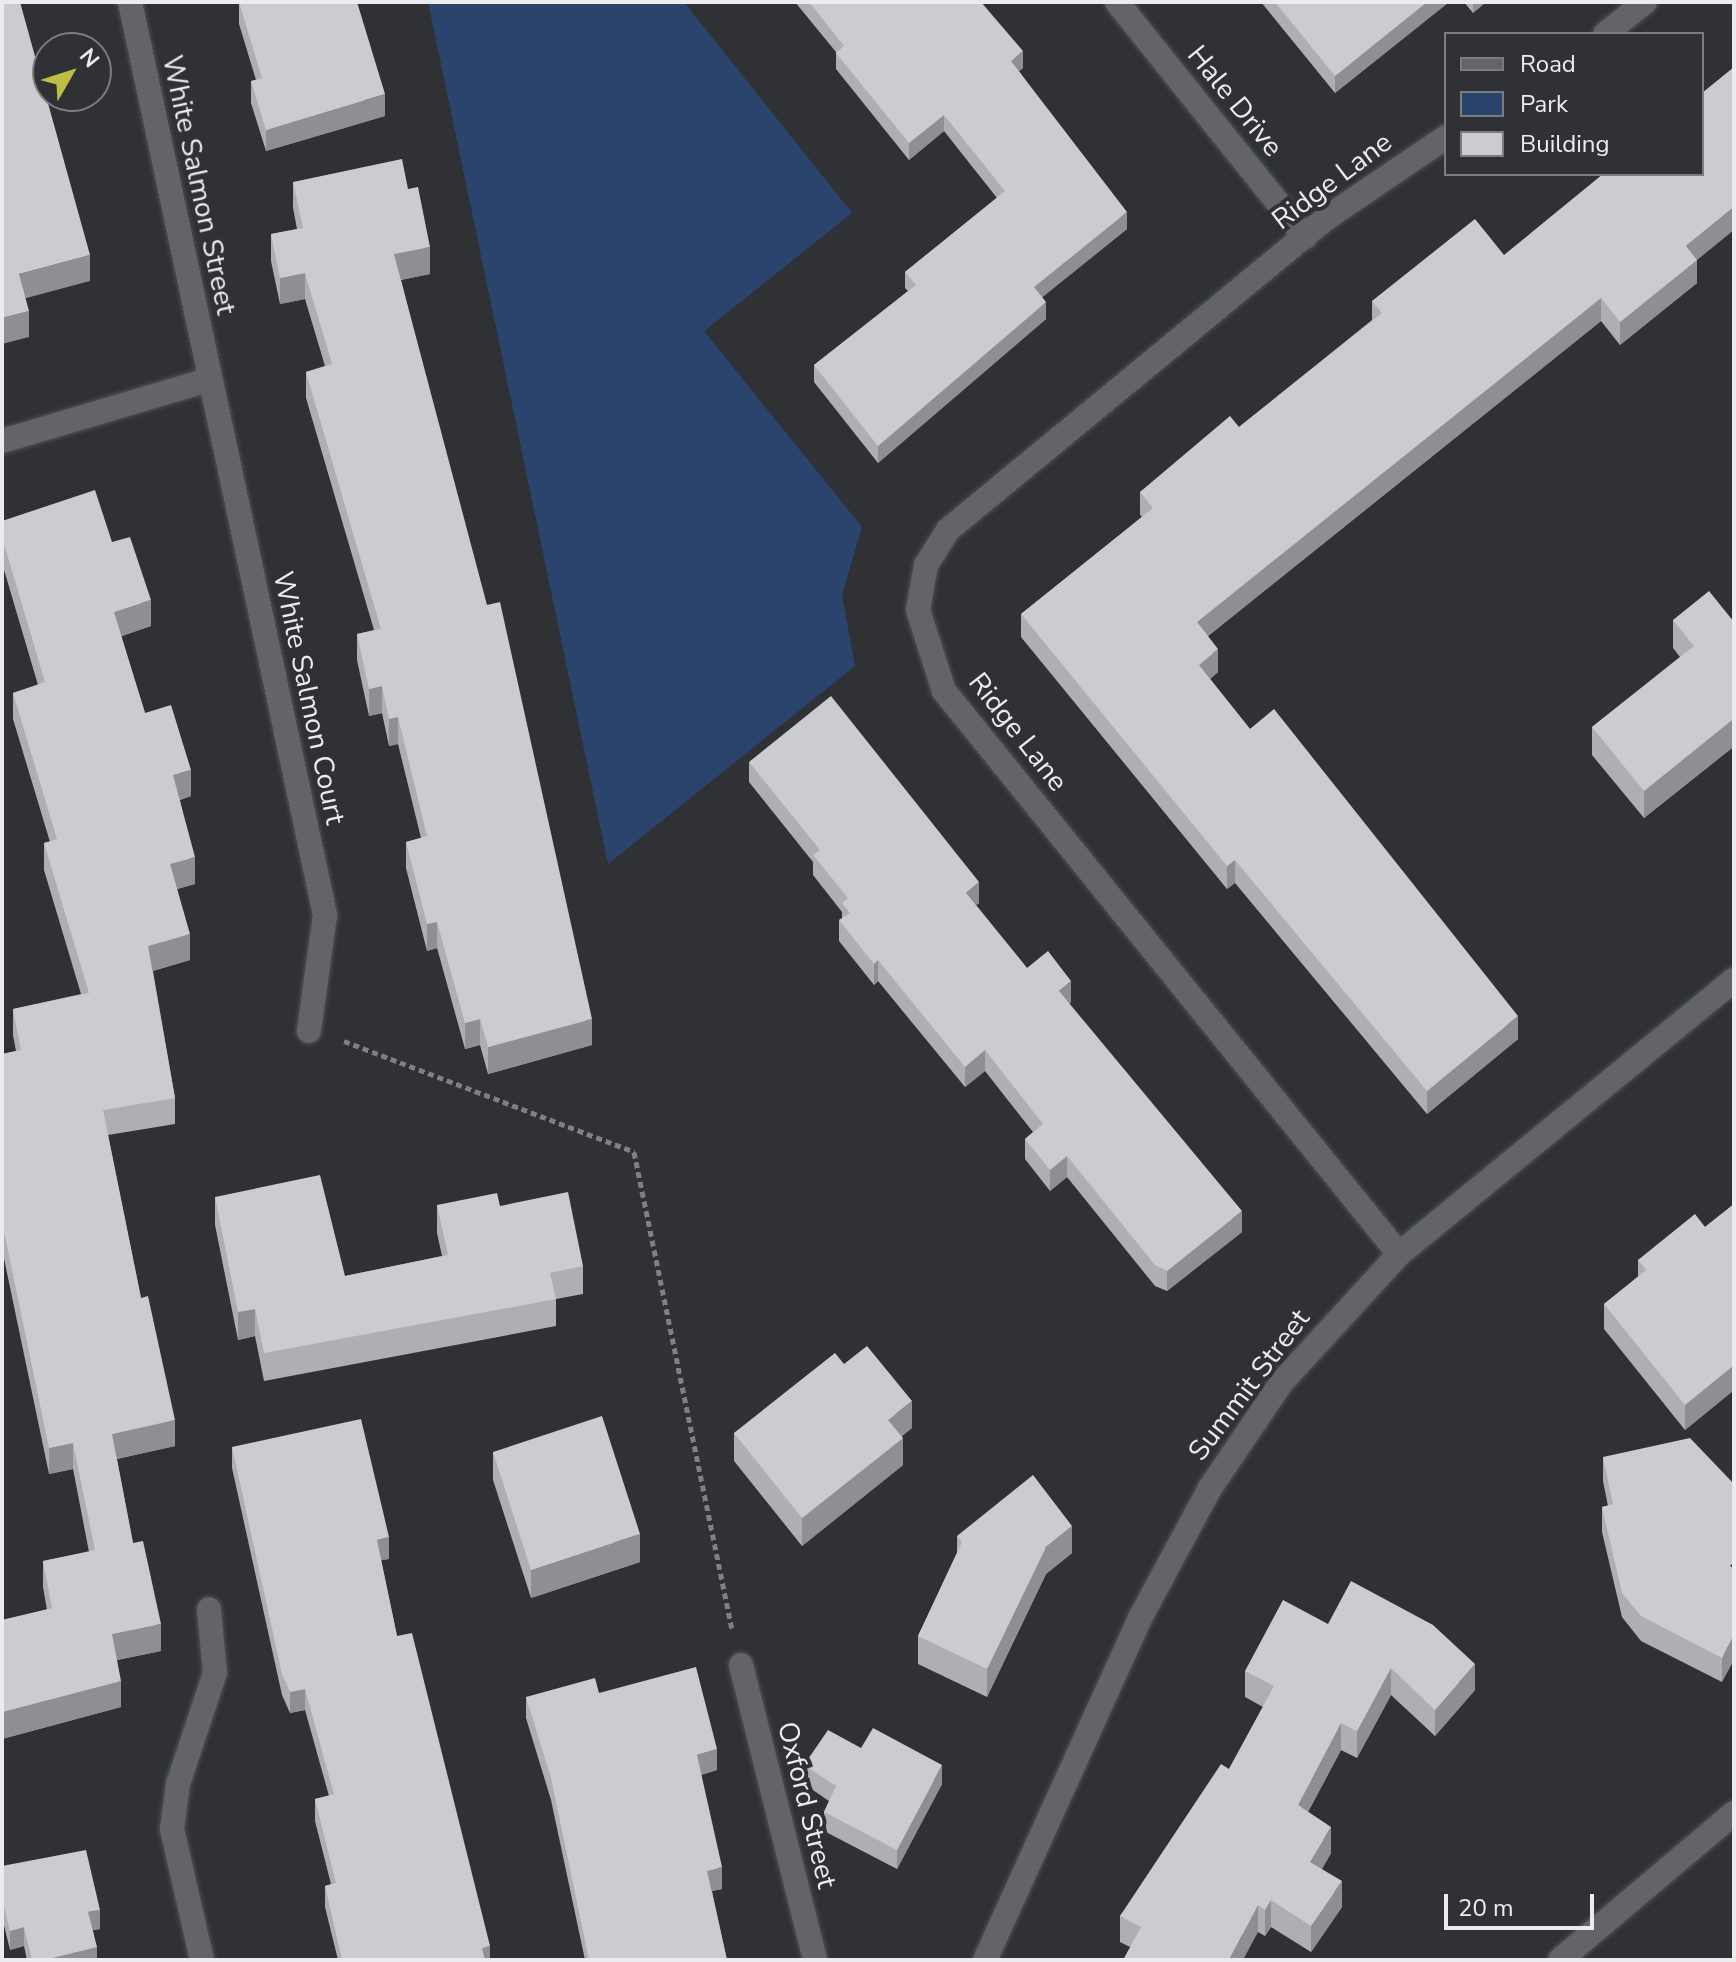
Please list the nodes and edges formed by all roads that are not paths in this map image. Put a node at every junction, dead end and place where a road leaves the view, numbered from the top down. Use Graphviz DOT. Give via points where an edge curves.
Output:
graph roads {
  1 [pos="130,2"];
  2 [pos="1117,2"];
  3 [pos="1645,2"];
  4 [pos="1608,32"];
  5 [pos="1444,138"];
  6 [pos="1305,237"];
  7 [pos="208,380"];
  8 [pos="2,441"];
  9 [pos="1734,980"];
  10 [pos="309,1031"];
  11 [pos="1399,1254"];
  12 [pos="209,1609"];
  13 [pos="741,1665"];
  14 [pos="1734,1813"];
  15 [pos="202,1960"];
  16 [pos="815,1960"];
  17 [pos="985,1960"];
  18 [pos="1560,1960"];
  1 -- 7 [label="street, White Salmon Street"];
  2 -- 6 [label="street, Hale Drive"];
  3 -- 4 [label="street"];
  5 -- 6 [label="street, Ridge Lane"];
  6 -- 11 [label="street, Ridge Lane" via="948,530 926,565 918,610 944,691"];
  7 -- 8 [label="street"];
  7 -- 10 [label="street, White Salmon Court" via="325,915"];
  9 -- 11 [label="street, Summit Street"];
  11 -- 17 [label="street, Summit Street" via="1290,1372 1210,1488 1134,1632"];
  12 -- 15 [label="street" via="215,1673 178,1784 172,1829"];
  13 -- 16 [label="street, Oxford Street"];
  14 -- 18 [label="street"];
}
